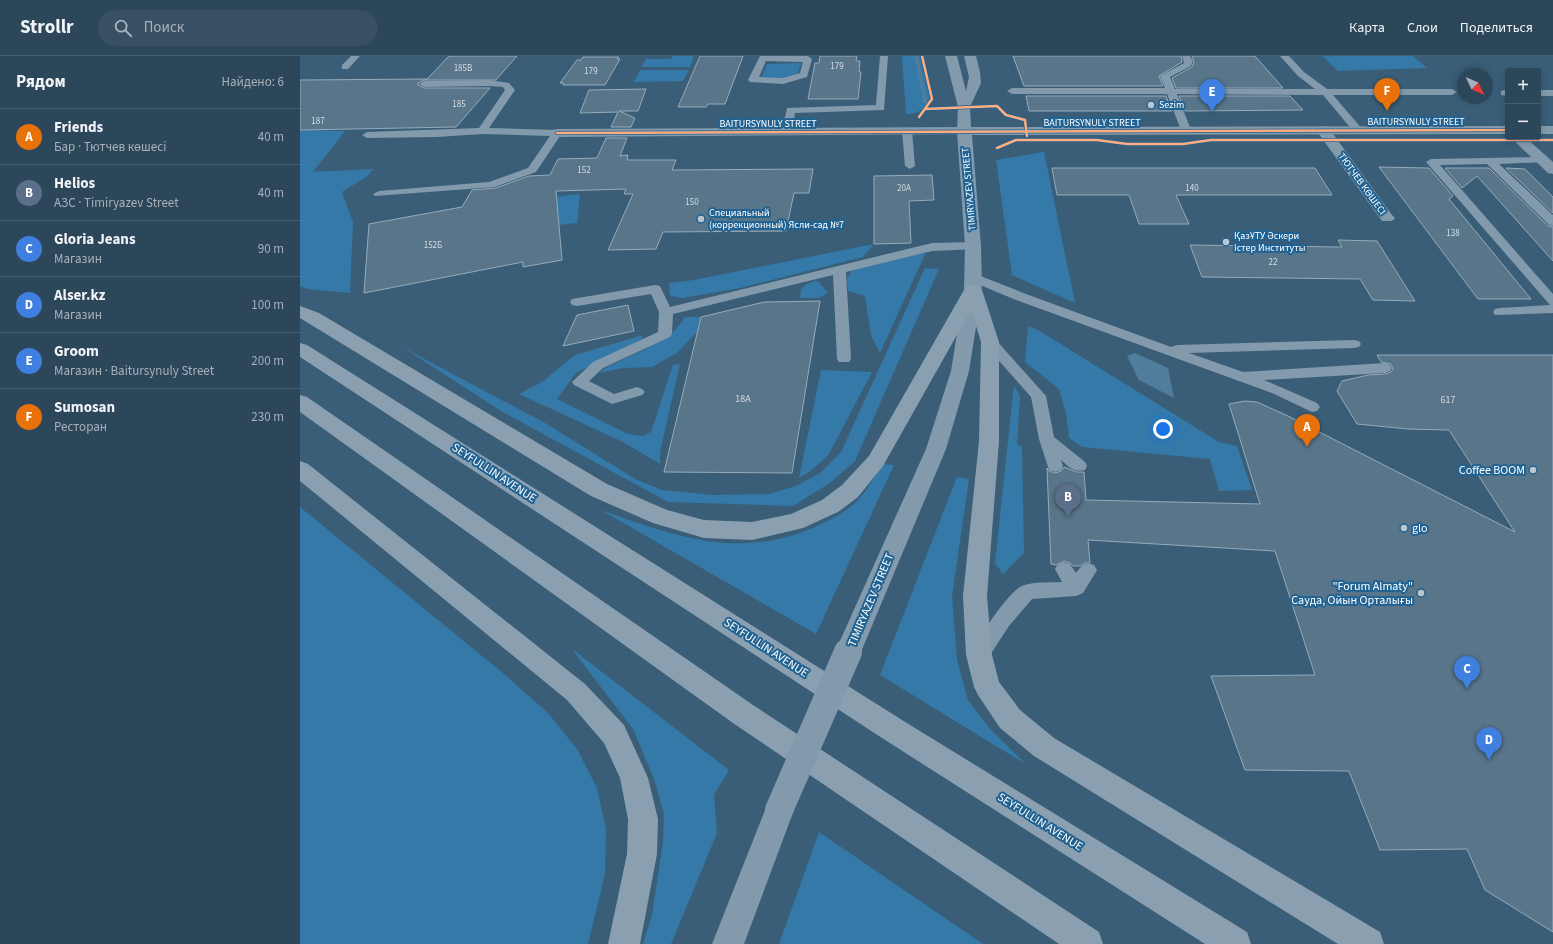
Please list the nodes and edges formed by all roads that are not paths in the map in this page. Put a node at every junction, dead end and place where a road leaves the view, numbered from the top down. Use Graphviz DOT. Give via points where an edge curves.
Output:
graph roads {
  1 [pos="356,56"];
  2 [pos="884,56"];
  3 [pos="951,56"];
  4 [pos="970,56"];
  5 [pos="1186,56"];
  6 [pos="1284,56"];
  7 [pos="763,57"];
  8 [pos="345,67"];
  9 [pos="424,84"];
  10 [pos="1012,91"];
  11 [pos="1172,92"];
  12 [pos="1452,92"];
  13 [pos="1327,93"];
  14 [pos="1541,93"];
  15 [pos="1553,93"];
  16 [pos="964,107"];
  17 [pos="1186,130"];
  18 [pos="1323,130"];
  19 [pos="1358,130"];
  20 [pos="1505,130"];
  21 [pos="1541,130"];
  22 [pos="1553,130"];
  23 [pos="482,131"];
  24 [pos="908,131"];
  25 [pos="964,131"];
  26 [pos="787,132"];
  27 [pos="556,133"];
  28 [pos="366,135"];
  29 [pos="1520,140"];
  30 [pos="1542,160"];
  31 [pos="1490,161"];
  32 [pos="910,166"];
  33 [pos="1553,170"];
  34 [pos="379,194"];
  35 [pos="1388,218"];
  36 [pos="1553,222"];
  37 [pos="973,246"];
  38 [pos="839,269"];
  39 [pos="973,284"];
  40 [pos="577,302"];
  41 [pos="1553,302"];
  42 [pos="1553,309"];
  43 [pos="300,311"];
  44 [pos="666,312"];
  45 [pos="1500,312"];
  46 [pos="990,342"];
  47 [pos="1354,344"];
  48 [pos="300,349"];
  49 [pos="1168,349"];
  50 [pos="844,359"];
  51 [pos="1385,368"];
  52 [pos="1241,376"];
  53 [pos="637,392"];
  54 [pos="300,402"];
  55 [pos="1312,407"];
  56 [pos="1047,439"];
  57 [pos="1055,466"];
  58 [pos="1080,466"];
  59 [pos="300,469"];
  60 [pos="1064,569"];
  61 [pos="1088,570"];
  62 [pos="1076,588"];
  63 [pos="979,655"];
  64 [pos="624,944"];
  65 [pos="728,944"];
  66 [pos="1086,944"];
  67 [pos="1235,944"];
  68 [pos="1368,944"];
  1 -- 8 [label="lane"];
  2 -- 26 [label="lane" via="881,108 790,110"];
  3 -- 16 [label="street, TIMIRYAZEV STREET"];
  4 -- 16 [label="street, TIMIRYAZEV STREET" via="976,75 975,86"];
  5 -- 11 [label="lane" via="1188,64 1166,76"];
  6 -- 13 [label="lane"];
  7 -- 7 [label="lane" via="753,80 783,81 804,74 808,59"];
  9 -- 23 [label="lane" via="506,85 510,90"];
  10 -- 11 [label="lane"];
  11 -- 13 [label="lane"];
  11 -- 17 [label="lane"];
  12 -- 13 [label="lane"];
  13 -- 19 [label="lane"];
  14 -- 15 [label="lane"];
  16 -- 25 [label="street, TIMIRYAZEV STREET"];
  17 -- 18 [label="street, BAITURSYNULY STREET"];
  17 -- 25 [label="street, BAITURSYNULY STREET"];
  18 -- 19 [label="street, BAITURSYNULY STREET"];
  18 -- 35 [label="street, ТЮТЧЕВ КӨШЕСІ"];
  19 -- 20 [label="street, BAITURSYNULY STREET"];
  21 -- 22 [label="street"];
  23 -- 27 [label="lane"];
  23 -- 28 [label="lane"];
  24 -- 25 [label="street, BAITURSYNULY STREET"];
  24 -- 26 [label="street, BAITURSYNULY STREET"];
  24 -- 32 [label="lane"];
  25 -- 37 [label="street, TIMIRYAZEV STREET"];
  26 -- 27 [label="street, BAITURSYNULY STREET"];
  27 -- 34 [label="lane" via="532,170 491,185"];
  29 -- 30 [label="street"];
  30 -- 31 [label="lane"];
  30 -- 33 [label="street"];
  31 -- 36 [label="lane"];
  31 -- 41 [label="lane" via="1431,162"];
  37 -- 38 [label="lane" via="932,247"];
  37 -- 39 [label="street, TIMIRYAZEV STREET"];
  38 -- 44 [label="lane"];
  38 -- 50 [label="lane"];
  39 -- 43 [label="main road" via="876,461 850,491 830,506 795,522 752,531 704,529 661,517 599,490"];
  39 -- 46 [label="main road"];
  39 -- 49 [label="lane" via="1021,297"];
  39 -- 65 [label="street, TIMIRYAZEV STREET, bridge" via="960,371 936,449 780,810"];
  40 -- 44 [label="lane" via="655,289"];
  42 -- 45 [label="lane"];
  44 -- 53 [label="lane" via="665,334 598,365 578,382 612,399"];
  46 -- 56 [label="lane" via="1038,396"];
  46 -- 63 [label="main road" via="989,441 975,596"];
  47 -- 49 [label="lane"];
  48 -- 67 [label="main road, SEYFULLIN AVENUE" via="879,721"];
  49 -- 52 [label="lane"];
  51 -- 52 [label="lane"];
  52 -- 55 [label="lane"];
  54 -- 66 [label="main road" via="743,714"];
  56 -- 57 [label="lane"];
  56 -- 58 [label="lane"];
  59 -- 64 [label="main road" via="576,692 614,734 634,778 643,820 642,854"];
  60 -- 62 [label="lane"];
  61 -- 62 [label="lane"];
  62 -- 63 [label="lane" via="1027,592 1002,620"];
  63 -- 68 [label="main road" via="987,687 1010,719 1044,747"];
}
